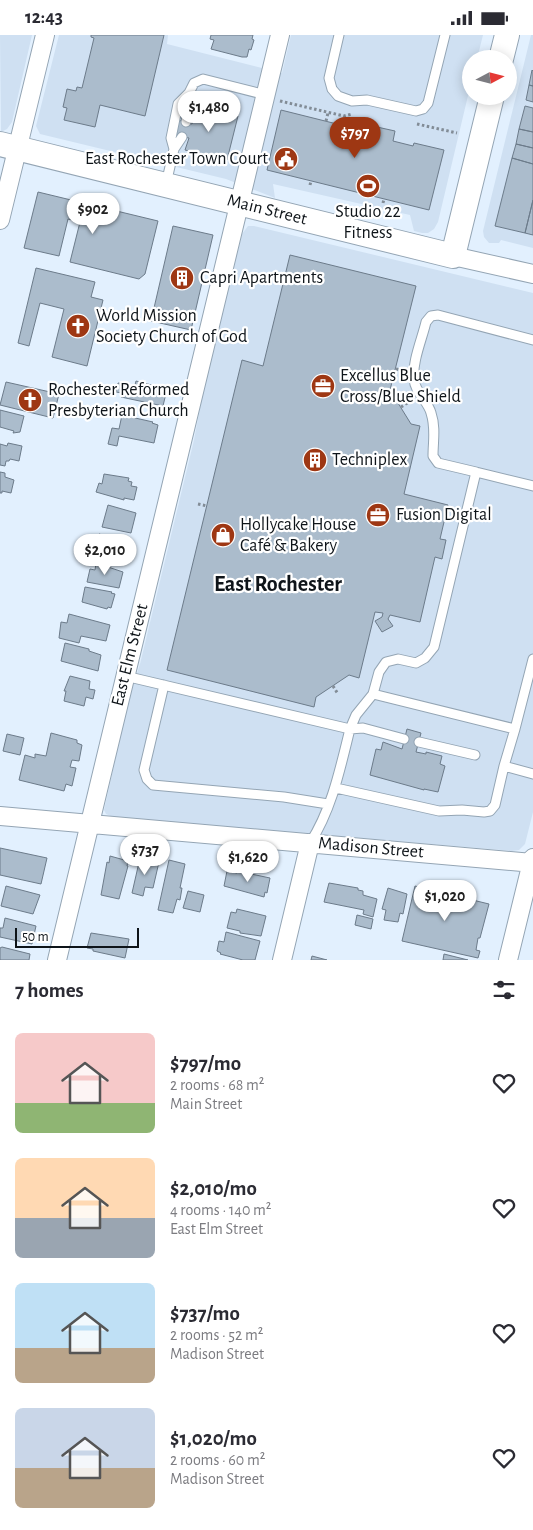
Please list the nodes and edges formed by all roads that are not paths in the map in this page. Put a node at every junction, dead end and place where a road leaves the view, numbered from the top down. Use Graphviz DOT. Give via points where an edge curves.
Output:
graph roads {
  1 [pos="45,35"];
  2 [pos="280,35"];
  3 [pos="339,35"];
  4 [pos="445,35"];
  5 [pos="189,93"];
  6 [pos="273,98"];
  7 [pos="490,105"];
  8 [pos="186,122"];
  9 [pos="182,137"];
  10 [pos="9,146"];
  11 [pos="174,149"];
  12 [pos="166,184"];
  13 [pos="240,203"];
  14 [pos="0,220"];
  15 [pos="453,256"];
  16 [pos="533,275"];
  17 [pos="533,340"];
  18 [pos="476,472"];
  19 [pos="533,487"];
  20 [pos="532,665"];
  21 [pos="125,676"];
  22 [pos="164,685"];
  23 [pos="373,694"];
  24 [pos="350,729"];
  25 [pos="515,729"];
  26 [pos="404,739"];
  27 [pos="419,742"];
  28 [pos="475,755"];
  29 [pos="504,766"];
  30 [pos="533,774"];
  31 [pos="336,787"];
  32 [pos="328,803"];
  33 [pos="0,816"];
  34 [pos="90,824"];
  35 [pos="310,843"];
  36 [pos="533,861"];
  37 [pos="57,960"];
  38 [pos="282,960"];
  39 [pos="508,960"];
  1 -- 10 [label="street"];
  2 -- 6 [label="street, East Elm Street"];
  3 -- 4 [label="lane" via="329,78 338,96 416,111 428,103"];
  5 -- 6 [label="lane" via="194,83 202,79"];
  5 -- 8 [label="lane"];
  5 -- 11 [label="lane" via="178,104 171,138"];
  6 -- 13 [label="street, East Elm Street"];
  7 -- 15 [label="street"];
  9 -- 11 [label="lane"];
  10 -- 12 [label="street, Main Street"];
  10 -- 14 [label="street"];
  11 -- 12 [label="lane"];
  12 -- 13 [label="street, Main Street"];
  13 -- 15 [label="street, Main Street"];
  13 -- 21 [label="street, East Elm Street"];
  15 -- 16 [label="street, Main Street"];
  17 -- 18 [label="lane" via="438,315 431,316 426,322 414,381 431,412 435,428 433,456 438,463"];
  18 -- 19 [label="lane"];
  18 -- 23 [label="lane" via="434,647 426,658 416,663 398,659 386,662 379,672"];
  20 -- 25 [label="lane"];
  21 -- 22 [label="lane"];
  21 -- 34 [label="street, East Elm Street"];
  22 -- 24 [label="lane"];
  22 -- 32 [label="lane" via="144,770 153,785"];
  23 -- 24 [label="lane" via="356,715"];
  23 -- 25 [label="lane"];
  24 -- 26 [label="lane" via="363,728"];
  24 -- 31 [label="lane"];
  25 -- 29 [label="lane"];
  27 -- 28 [label="lane"];
  29 -- 30 [label="lane"];
  29 -- 31 [label="lane" via="495,805 484,812 439,811"];
  31 -- 32 [label="lane"];
  32 -- 35 [label="lane" via="321,826"];
  33 -- 34 [label="street, Madison Street"];
  34 -- 35 [label="street, Madison Street"];
  34 -- 37 [label="street, East Elm Street"];
  35 -- 36 [label="street, Madison Street"];
  35 -- 38 [label="street"];
  36 -- 39 [label="street"];
}
